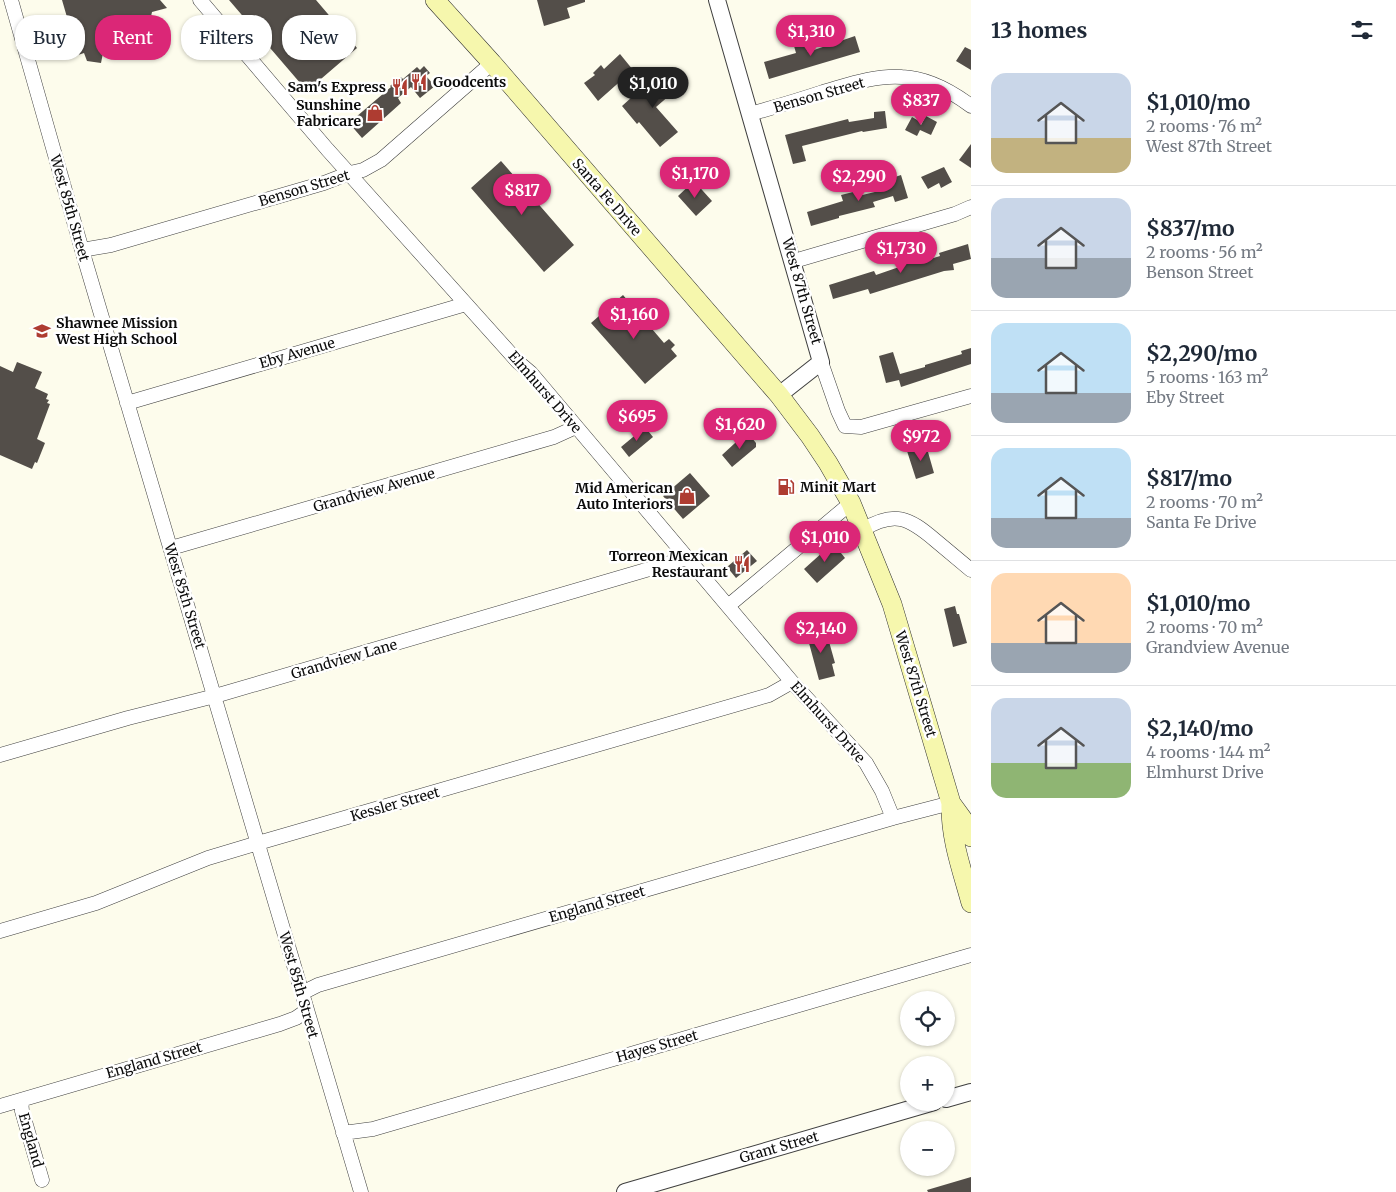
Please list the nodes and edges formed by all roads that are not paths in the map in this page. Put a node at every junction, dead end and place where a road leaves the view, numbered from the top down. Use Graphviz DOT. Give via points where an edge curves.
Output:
graph roads {
  1 [pos="11,0"];
  2 [pos="200,0"];
  3 [pos="435,0"];
  4 [pos="717,0"];
  5 [pos="492,63"];
  6 [pos="971,106"];
  7 [pos="750,114"];
  8 [pos="350,173"];
  9 [pos="971,207"];
  10 [pos="82,250"];
  11 [pos="794,262"];
  12 [pos="466,304"];
  13 [pos="822,362"];
  14 [pos="779,396"];
  15 [pos="971,396"];
  16 [pos="128,403"];
  17 [pos="576,427"];
  18 [pos="851,503"];
  19 [pos="862,530"];
  20 [pos="171,548"];
  21 [pos="687,558"];
  22 [pos="971,570"];
  23 [pos="728,606"];
  24 [pos="792,682"];
  25 [pos="215,696"];
  26 [pos="0,755"];
  27 [pos="951,803"];
  28 [pos="893,818"];
  29 [pos="971,837"];
  30 [pos="258,843"];
  31 [pos="971,904"];
  32 [pos="0,931"];
  33 [pos="971,955"];
  34 [pos="302,993"];
  35 [pos="306,1011"];
  36 [pos="971,1092"];
  37 [pos="955,1096"];
  38 [pos="21,1100"];
  39 [pos="0,1106"];
  40 [pos="903,1111"];
  41 [pos="343,1133"];
  42 [pos="42,1180"];
  43 [pos="360,1192"];
  44 [pos="625,1192"];
  1 -- 10 [label="street, West 85th Street"];
  2 -- 8 [label="street, Elmhurst Drive"];
  3 -- 5 [label="main road, Santa Fe Drive"];
  4 -- 7 [label="street, West 87th Street"];
  5 -- 8 [label="street, Benson Street" via="381,160"];
  5 -- 14 [label="main road, Santa Fe Drive"];
  6 -- 7 [label="street, Benson Street" via="935,84 886,77"];
  7 -- 11 [label="street, West 87th Street"];
  8 -- 10 [label="street, Benson Street" via="297,192 111,245"];
  8 -- 12 [label="street, Elmhurst Drive"];
  9 -- 11 [label="street"];
  10 -- 16 [label="street, West 85th Street"];
  11 -- 13 [label="street, West 87th Street"];
  12 -- 16 [label="street, Eby Avenue"];
  12 -- 17 [label="street, Elmhurst Drive"];
  13 -- 14 [label="street, West 87th Street"];
  13 -- 15 [label="street" via="845,426 861,428"];
  14 -- 18 [label="main road, West 87th Street" via="810,436"];
  16 -- 20 [label="street, West 85th Street"];
  17 -- 20 [label="street, Grandview Avenue" via="545,440"];
  17 -- 21 [label="street, Elmhurst Drive"];
  18 -- 19 [label="main road, West 87th Street"];
  18 -- 23 [label="street"];
  19 -- 22 [label="street" via="882,520 904,519 917,525"];
  19 -- 27 [label="main road, West 87th Street" via="892,604"];
  20 -- 25 [label="street, West 85th Street"];
  21 -- 23 [label="street, Elmhurst Drive"];
  21 -- 25 [label="street, Grandview Lane"];
  23 -- 24 [label="street, Elmhurst Drive"];
  24 -- 28 [label="street, Elmhurst Drive" via="866,763"];
  24 -- 30 [label="street, Kessler Street" via="769,695"];
  25 -- 26 [label="street, Grandview Lane"];
  25 -- 30 [label="street, West 85th Street"];
  27 -- 28 [label="street"];
  27 -- 29 [label="main road, West 87th Street"];
  27 -- 31 [label="main road, West 87th Street" via="955,848"];
  28 -- 34 [label="street, England Street" via="318,985"];
  30 -- 32 [label="street, Kessler Street" via="208,858 96,903"];
  30 -- 34 [label="street, West 85th Street"];
  33 -- 41 [label="street, Hayes Street" via="373,1129"];
  34 -- 35 [label="street, West 85th Street"];
  35 -- 38 [label="street, England Street" via="280,1024"];
  35 -- 41 [label="street, West 85th Street"];
  36 -- 37 [label="street"];
  38 -- 39 [label="street, England Street"];
  38 -- 42 [label="street, England"];
  40 -- 44 [label="street, Grant Street"];
  41 -- 43 [label="street, West 85th Street"];
}
